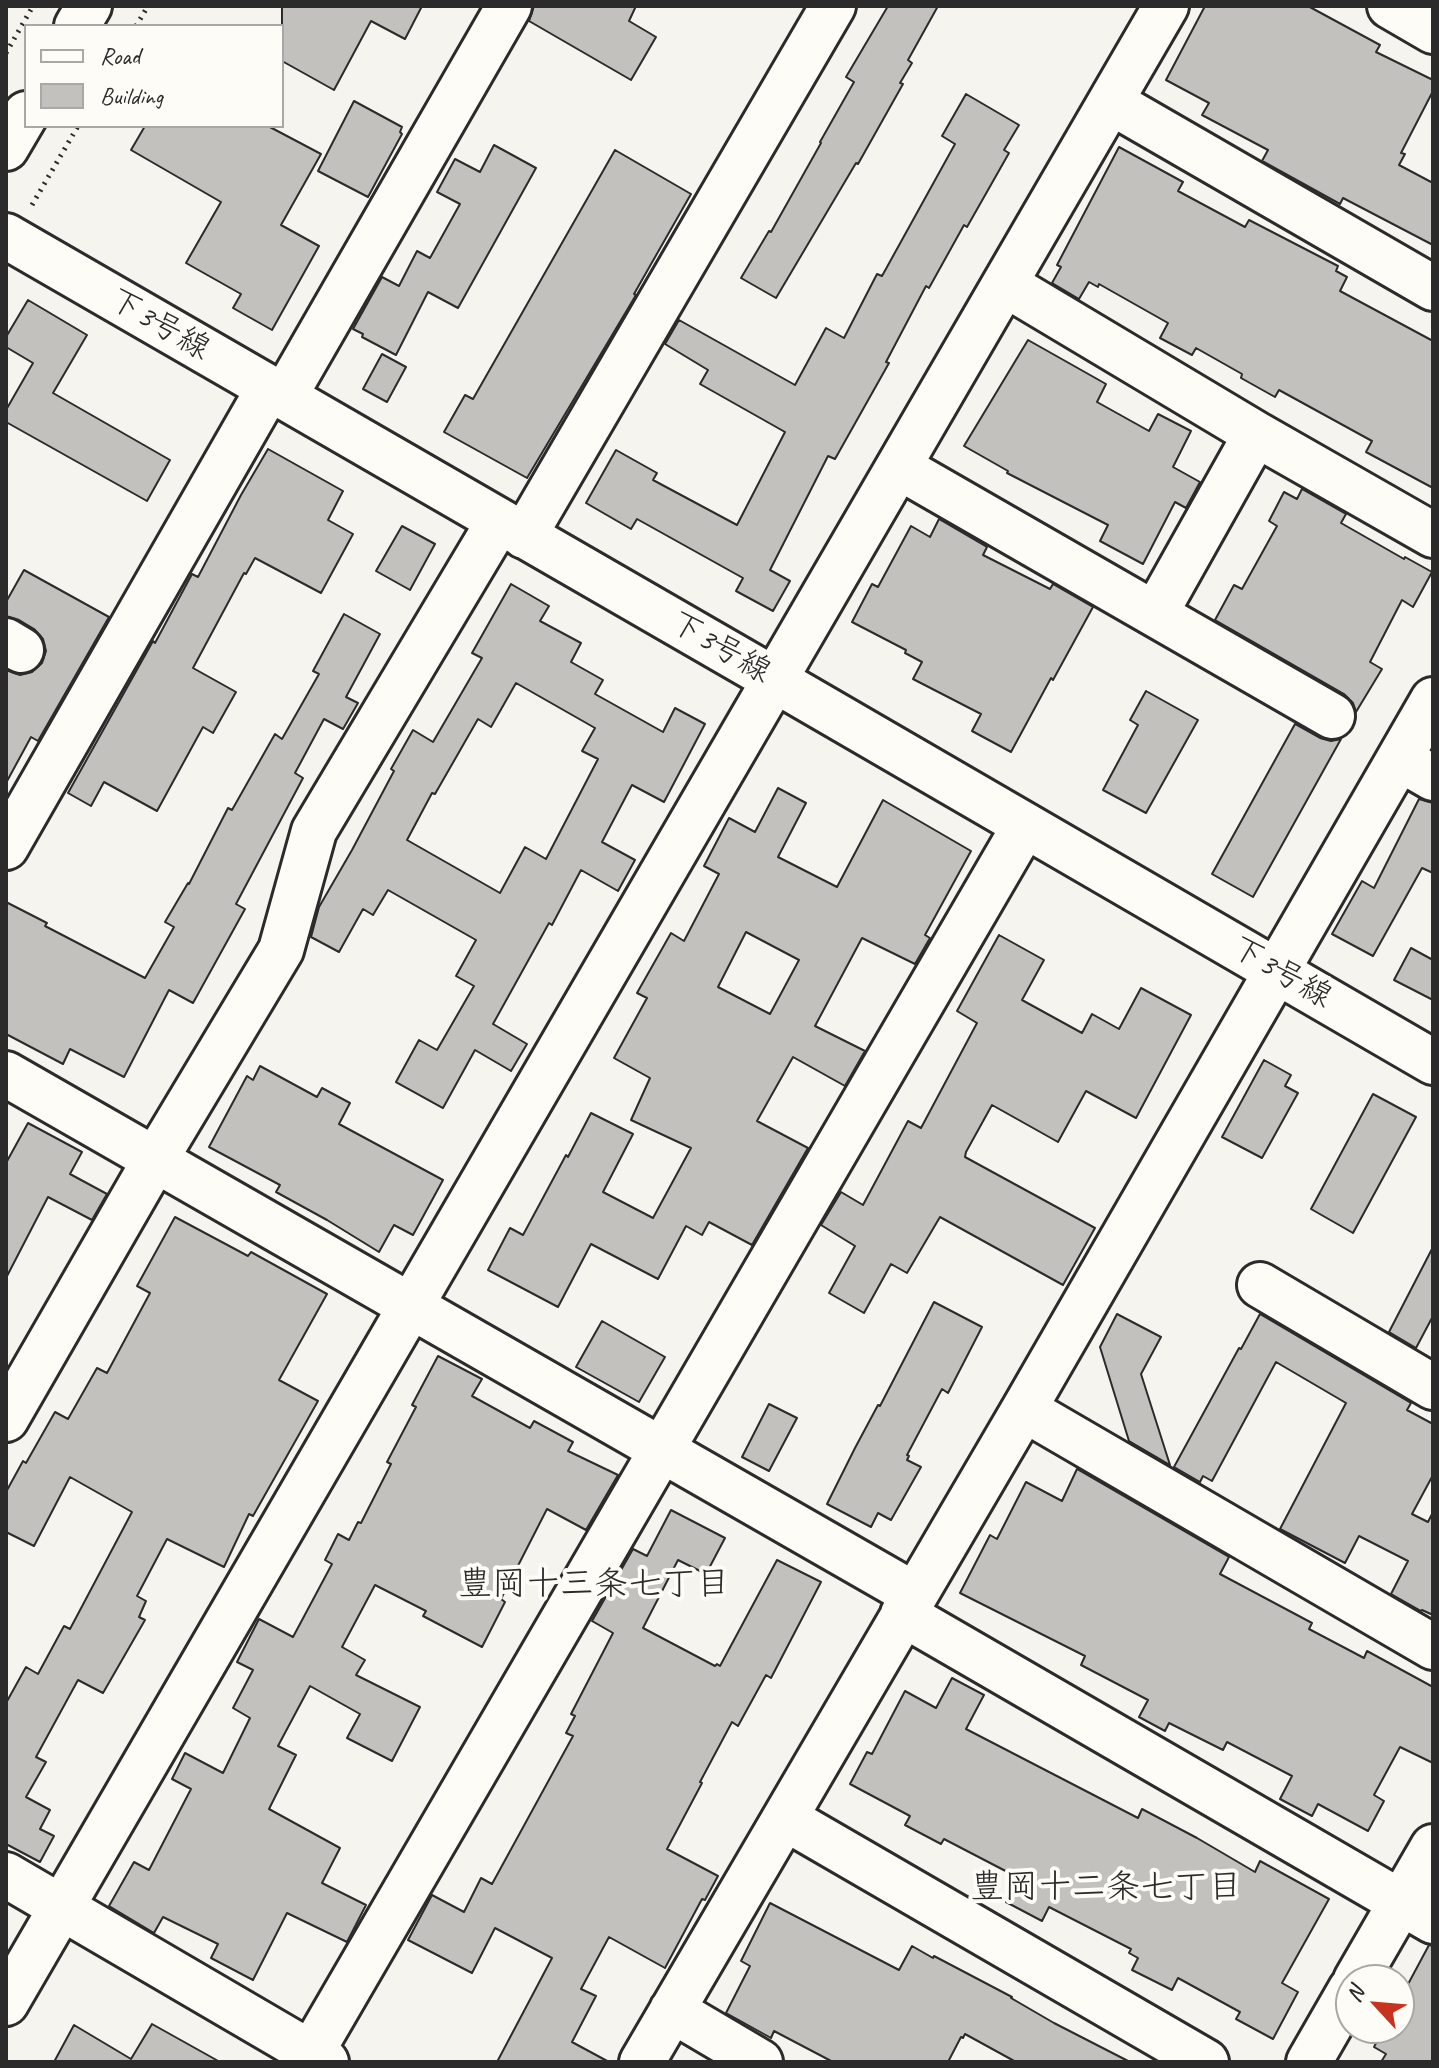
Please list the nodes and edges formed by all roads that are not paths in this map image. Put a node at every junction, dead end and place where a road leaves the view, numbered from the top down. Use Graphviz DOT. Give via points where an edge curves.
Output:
graph roads {
  1 [pos="89,6"];
  2 [pos="509,6"];
  3 [pos="833,6"];
  4 [pos="1166,6"];
  5 [pos="1390,6"];
  6 [pos="78,24"];
  7 [pos="1433,31"];
  8 [pos="1111,102"];
  9 [pos="24,117"];
  10 [pos="6,148"];
  11 [pos="9,238"];
  12 [pos="1005,284"];
  13 [pos="1433,288"];
  14 [pos="276,392"];
  15 [pos="1256,434"];
  16 [pos="899,467"];
  17 [pos="512,528"];
  18 [pos="1433,535"];
  19 [pos="1155,614"];
  20 [pos="775,680"];
  21 [pos="1433,700"];
  22 [pos="1332,716"];
  23 [pos="1416,768"];
  24 [pos="1025,825"];
  25 [pos="6,847"];
  26 [pos="1277,971"];
  27 [pos="1433,1062"];
  28 [pos="6,1074"];
  29 [pos="155,1160"];
  30 [pos="1260,1285"];
  31 [pos="411,1306"];
  32 [pos="1433,1387"];
  33 [pos="1024,1409"];
  34 [pos="6,1419"];
  35 [pos="660,1450"];
  36 [pos="909,1605"];
  37 [pos="1433,1647"];
  38 [pos="785,1818"];
  39 [pos="1433,1847"];
  40 [pos="6,1875"];
  41 [pos="61,1907"];
  42 [pos="1417,1912"];
  43 [pos="1370,1964"];
  44 [pos="6,2003"];
  45 [pos="672,2010"];
  46 [pos="1335,2017"];
  47 [pos="319,2058"];
  48 [pos="642,2062"];
  49 [pos="760,2062"];
  50 [pos="1206,2062"];
  51 [pos="1309,2062"];
  1 -- 6 [label="street"];
  2 -- 14 [label="street"];
  3 -- 17 [label="street"];
  4 -- 8 [label="street"];
  5 -- 7 [label="street"];
  8 -- 12 [label="street"];
  8 -- 13 [label="street"];
  9 -- 10 [label="street"];
  11 -- 14 [label="street, 下3号線"];
  12 -- 15 [label="street"];
  12 -- 16 [label="street"];
  14 -- 17 [label="street, 下3号線"];
  14 -- 25 [label="street"];
  15 -- 18 [label="street"];
  15 -- 19 [label="street"];
  16 -- 19 [label="street"];
  16 -- 20 [label="street"];
  17 -- 20 [label="street, 下3号線"];
  17 -- 29 [label="street" via="314,831 281,950"];
  19 -- 22 [label="street"];
  20 -- 24 [label="street, 下3号線"];
  20 -- 31 [label="street"];
  21 -- 23 [label="street"];
  23 -- 26 [label="street"];
  24 -- 26 [label="street, 下3号線"];
  24 -- 35 [label="street"];
  26 -- 27 [label="street, 下3号線"];
  26 -- 33 [label="street"];
  28 -- 29 [label="street"];
  29 -- 31 [label="street"];
  29 -- 34 [label="street"];
  30 -- 32 [label="street"];
  31 -- 35 [label="street"];
  31 -- 41 [label="street"];
  33 -- 36 [label="street"];
  33 -- 37 [label="street"];
  35 -- 36 [label="street"];
  35 -- 47 [label="street"];
  36 -- 38 [label="street"];
  36 -- 42 [label="street"];
  38 -- 45 [label="street"];
  38 -- 50 [label="street"];
  39 -- 42 [label="street"];
  40 -- 41 [label="street"];
  41 -- 44 [label="street"];
  41 -- 47 [label="street"];
  42 -- 43 [label="street"];
  45 -- 48 [label="street"];
  45 -- 49 [label="street"];
  46 -- 51 [label="street"];
}
